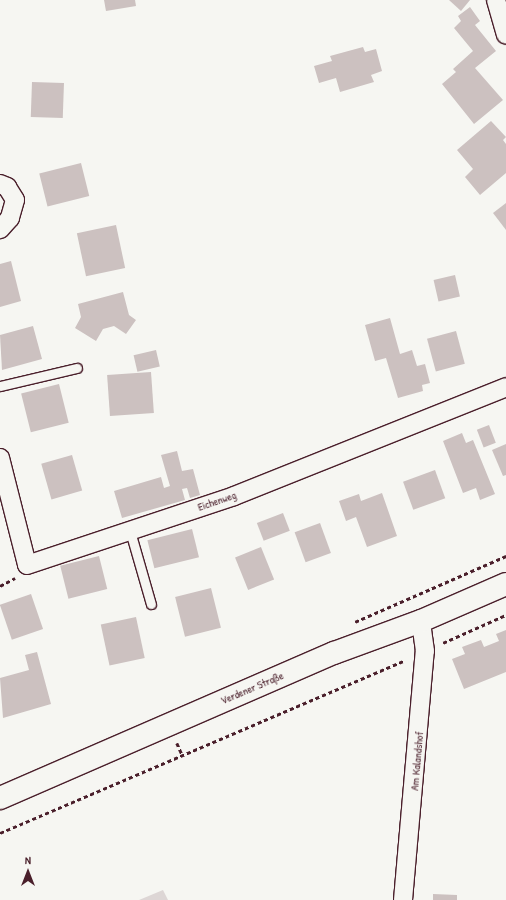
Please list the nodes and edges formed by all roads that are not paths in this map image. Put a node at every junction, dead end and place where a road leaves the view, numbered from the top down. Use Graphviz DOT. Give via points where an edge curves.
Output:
graph roads {
  1 [pos="496,0"];
  2 [pos="506,35"];
  3 [pos="0,184"];
  4 [pos="0,230"];
  5 [pos="77,368"];
  6 [pos="0,386"];
  7 [pos="506,387"];
  8 [pos="0,458"];
  9 [pos="130,531"];
  10 [pos="506,584"];
  11 [pos="150,604"];
  12 [pos="421,621"];
  13 [pos="0,798"];
  14 [pos="403,900"];
  1 -- 2 [label="street"];
  3 -- 4 [label="street" via="6,187 15,200 10,218"];
  5 -- 6 [label="lane"];
  7 -- 9 [label="street, Eichenweg" via="234,496"];
  8 -- 9 [label="street, Eichenweg" via="27,565"];
  9 -- 11 [label="lane"];
  10 -- 12 [label="main road, Verdener Straße"];
  12 -- 13 [label="main road, Verdener Straße" via="334,652"];
  12 -- 14 [label="street, Am Kalandshof" via="425,651"];
}
